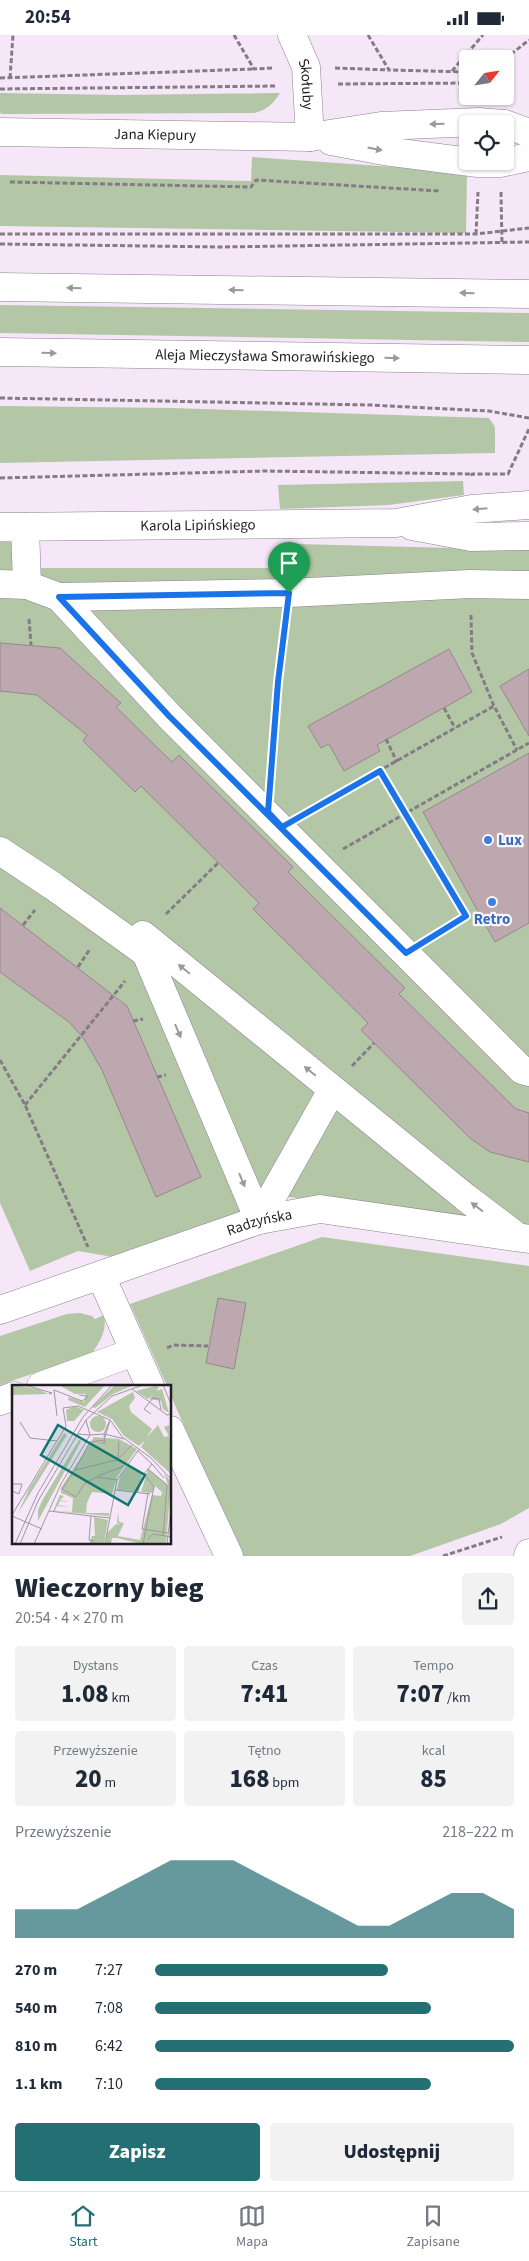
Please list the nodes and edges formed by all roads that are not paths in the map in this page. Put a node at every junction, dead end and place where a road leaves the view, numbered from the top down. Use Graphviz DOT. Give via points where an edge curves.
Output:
graph roads {
  1 [pos="292,35"];
  2 [pos="459,124"];
  3 [pos="514,128"];
  4 [pos="0,132"];
  5 [pos="529,133"];
  6 [pos="310,137"];
  7 [pos="529,157"];
  8 [pos="0,287"];
  9 [pos="525,287"];
  10 [pos="0,352"];
  11 [pos="529,360"];
  12 [pos="529,505"];
  13 [pos="396,523"];
  14 [pos="12,527"];
  15 [pos="529,536"];
  16 [pos="0,584"];
  17 [pos="27,585"];
  18 [pos="529,585"];
  19 [pos="59,597"];
  20 [pos="0,851"];
  21 [pos="141,944"];
  22 [pos="529,1072"];
  23 [pos="332,1089"];
  24 [pos="259,1220"];
  25 [pos="522,1237"];
  26 [pos="101,1276"];
  27 [pos="0,1310"];
  28 [pos="134,1351"];
  29 [pos="44,1385"];
  30 [pos="150,1385"];
  31 [pos="12,1397"];
  32 [pos="0,1401"];
  33 [pos="171,1432"];
  34 [pos="229,1556"];
  1 -- 6 [label="street, Skołuby" via="306,67"];
  2 -- 6 [label="street, Jana Kiepury, one-way" via="381,126"];
  3 -- 5 [label="street, Jana Kiepury"];
  4 -- 6 [label="street, Jana Kiepury"];
  6 -- 7 [label="street, Jana Kiepury, one-way" via="384,151 489,163"];
  9 -- 8 [label="street, one-way"];
  10 -- 11 [label="street, Aleja Mieczysława Smorawińskiego, one-way"];
  12 -- 13 [label="street, Karola Lipińskiego, one-way" via="472,509"];
  13 -- 14 [label="street, Karola Lipińskiego"];
  13 -- 15 [label="street, Karola Lipińskiego" via="471,537"];
  14 -- 17 [label="street"];
  16 -- 17 [label="street"];
  17 -- 19 [label="street"];
  18 -- 19 [label="street" via="470,584 289,593"];
  19 -- 22 [label="street" via="169,716 522,1070"];
  20 -- 21 [label="street"];
  23 -- 21 [label="street, one-way"];
  21 -- 24 [label="street, one-way"];
  23 -- 24 [label="street"];
  25 -- 23 [label="street, one-way"];
  24 -- 25 [label="street, Radzyńska" via="320,1209"];
  24 -- 26 [label="street, Radzyńska"];
  26 -- 27 [label="street, Radzyńska"];
  26 -- 28 [label="street"];
  28 -- 29 [label="street"];
  28 -- 30 [label="street"];
  31 -- 32 [label="street"];
  33 -- 34 [label="street"];
}
